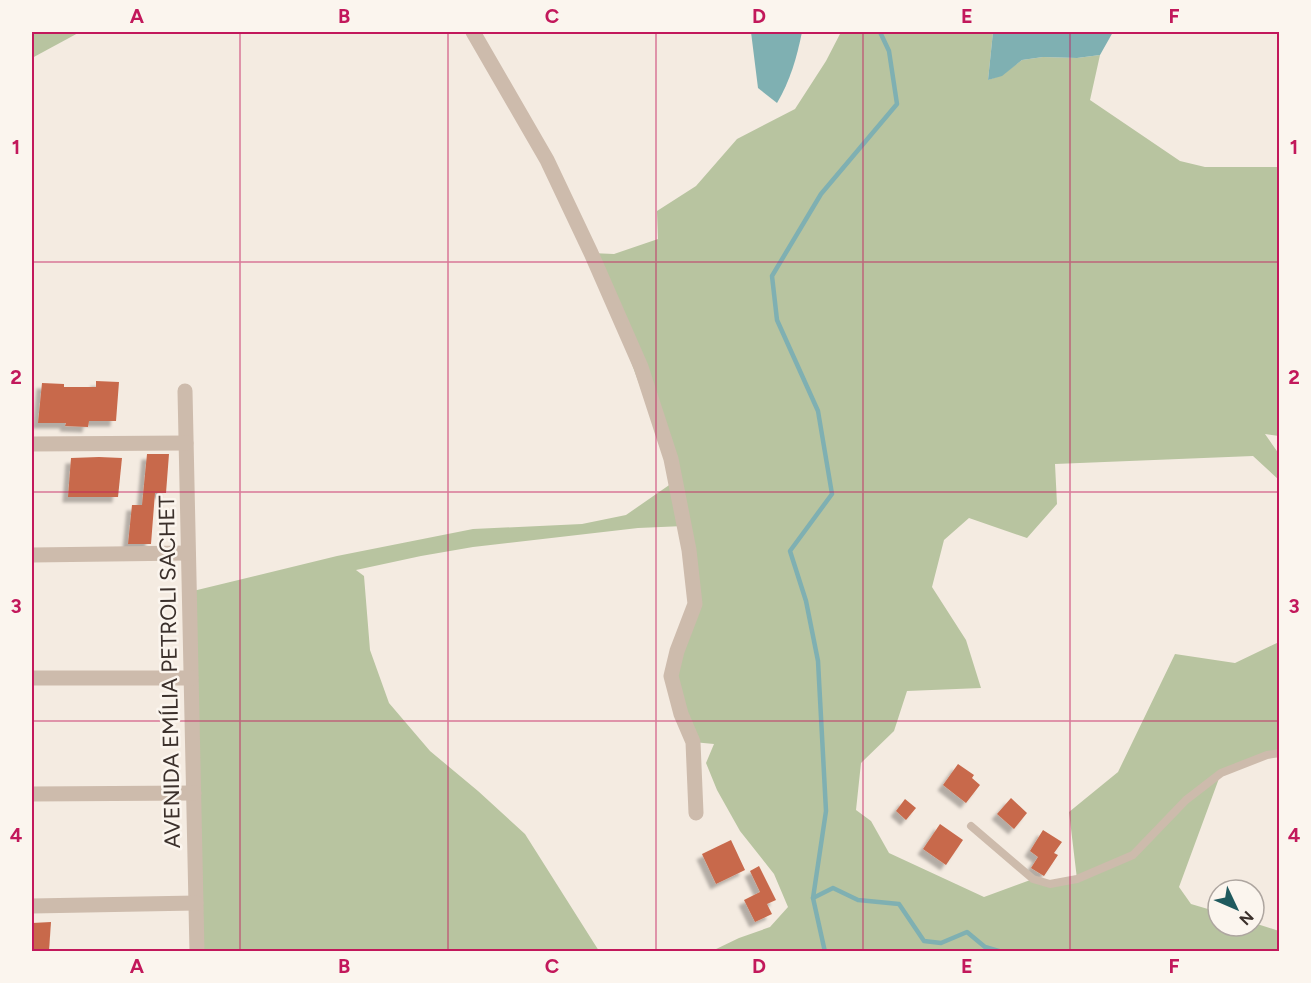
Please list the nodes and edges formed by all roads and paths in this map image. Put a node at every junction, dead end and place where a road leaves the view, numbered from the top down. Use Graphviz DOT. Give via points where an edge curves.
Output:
graph roads {
  1 [pos="473,32"];
  2 [pos="185,391"];
  3 [pos="186,443"];
  4 [pos="32,444"];
  5 [pos="188,553"];
  6 [pos="32,555"];
  7 [pos="32,678"];
  8 [pos="191,678"];
  9 [pos="1280,753"];
  10 [pos="194,793"];
  11 [pos="32,794"];
  12 [pos="696,813"];
  13 [pos="971,826"];
  14 [pos="196,903"];
  15 [pos="32,906"];
  16 [pos="197,951"];
  1 -- 12 [label="street" via="547,160 591,253 641,367 671,459 695,604 676,651 671,676 693,742"];
  2 -- 3 [label="street, AVENIDA EMÍLIA PETROLI SACHET"];
  3 -- 4 [label="street"];
  3 -- 5 [label="street, AVENIDA EMÍLIA PETROLI SACHET"];
  5 -- 6 [label="street"];
  5 -- 8 [label="street, AVENIDA EMÍLIA PETROLI SACHET"];
  7 -- 8 [label="street"];
  8 -- 10 [label="street, AVENIDA EMÍLIA PETROLI SACHET"];
  9 -- 13 [label="lane" via="1221,773 1186,800 1133,855 1077,879 1050,884 1033,879"];
  10 -- 11 [label="street"];
  10 -- 14 [label="street, AVENIDA EMÍLIA PETROLI SACHET"];
  14 -- 15 [label="street"];
  14 -- 16 [label="street, AVENIDA EMÍLIA PETROLI SACHET"];
}
